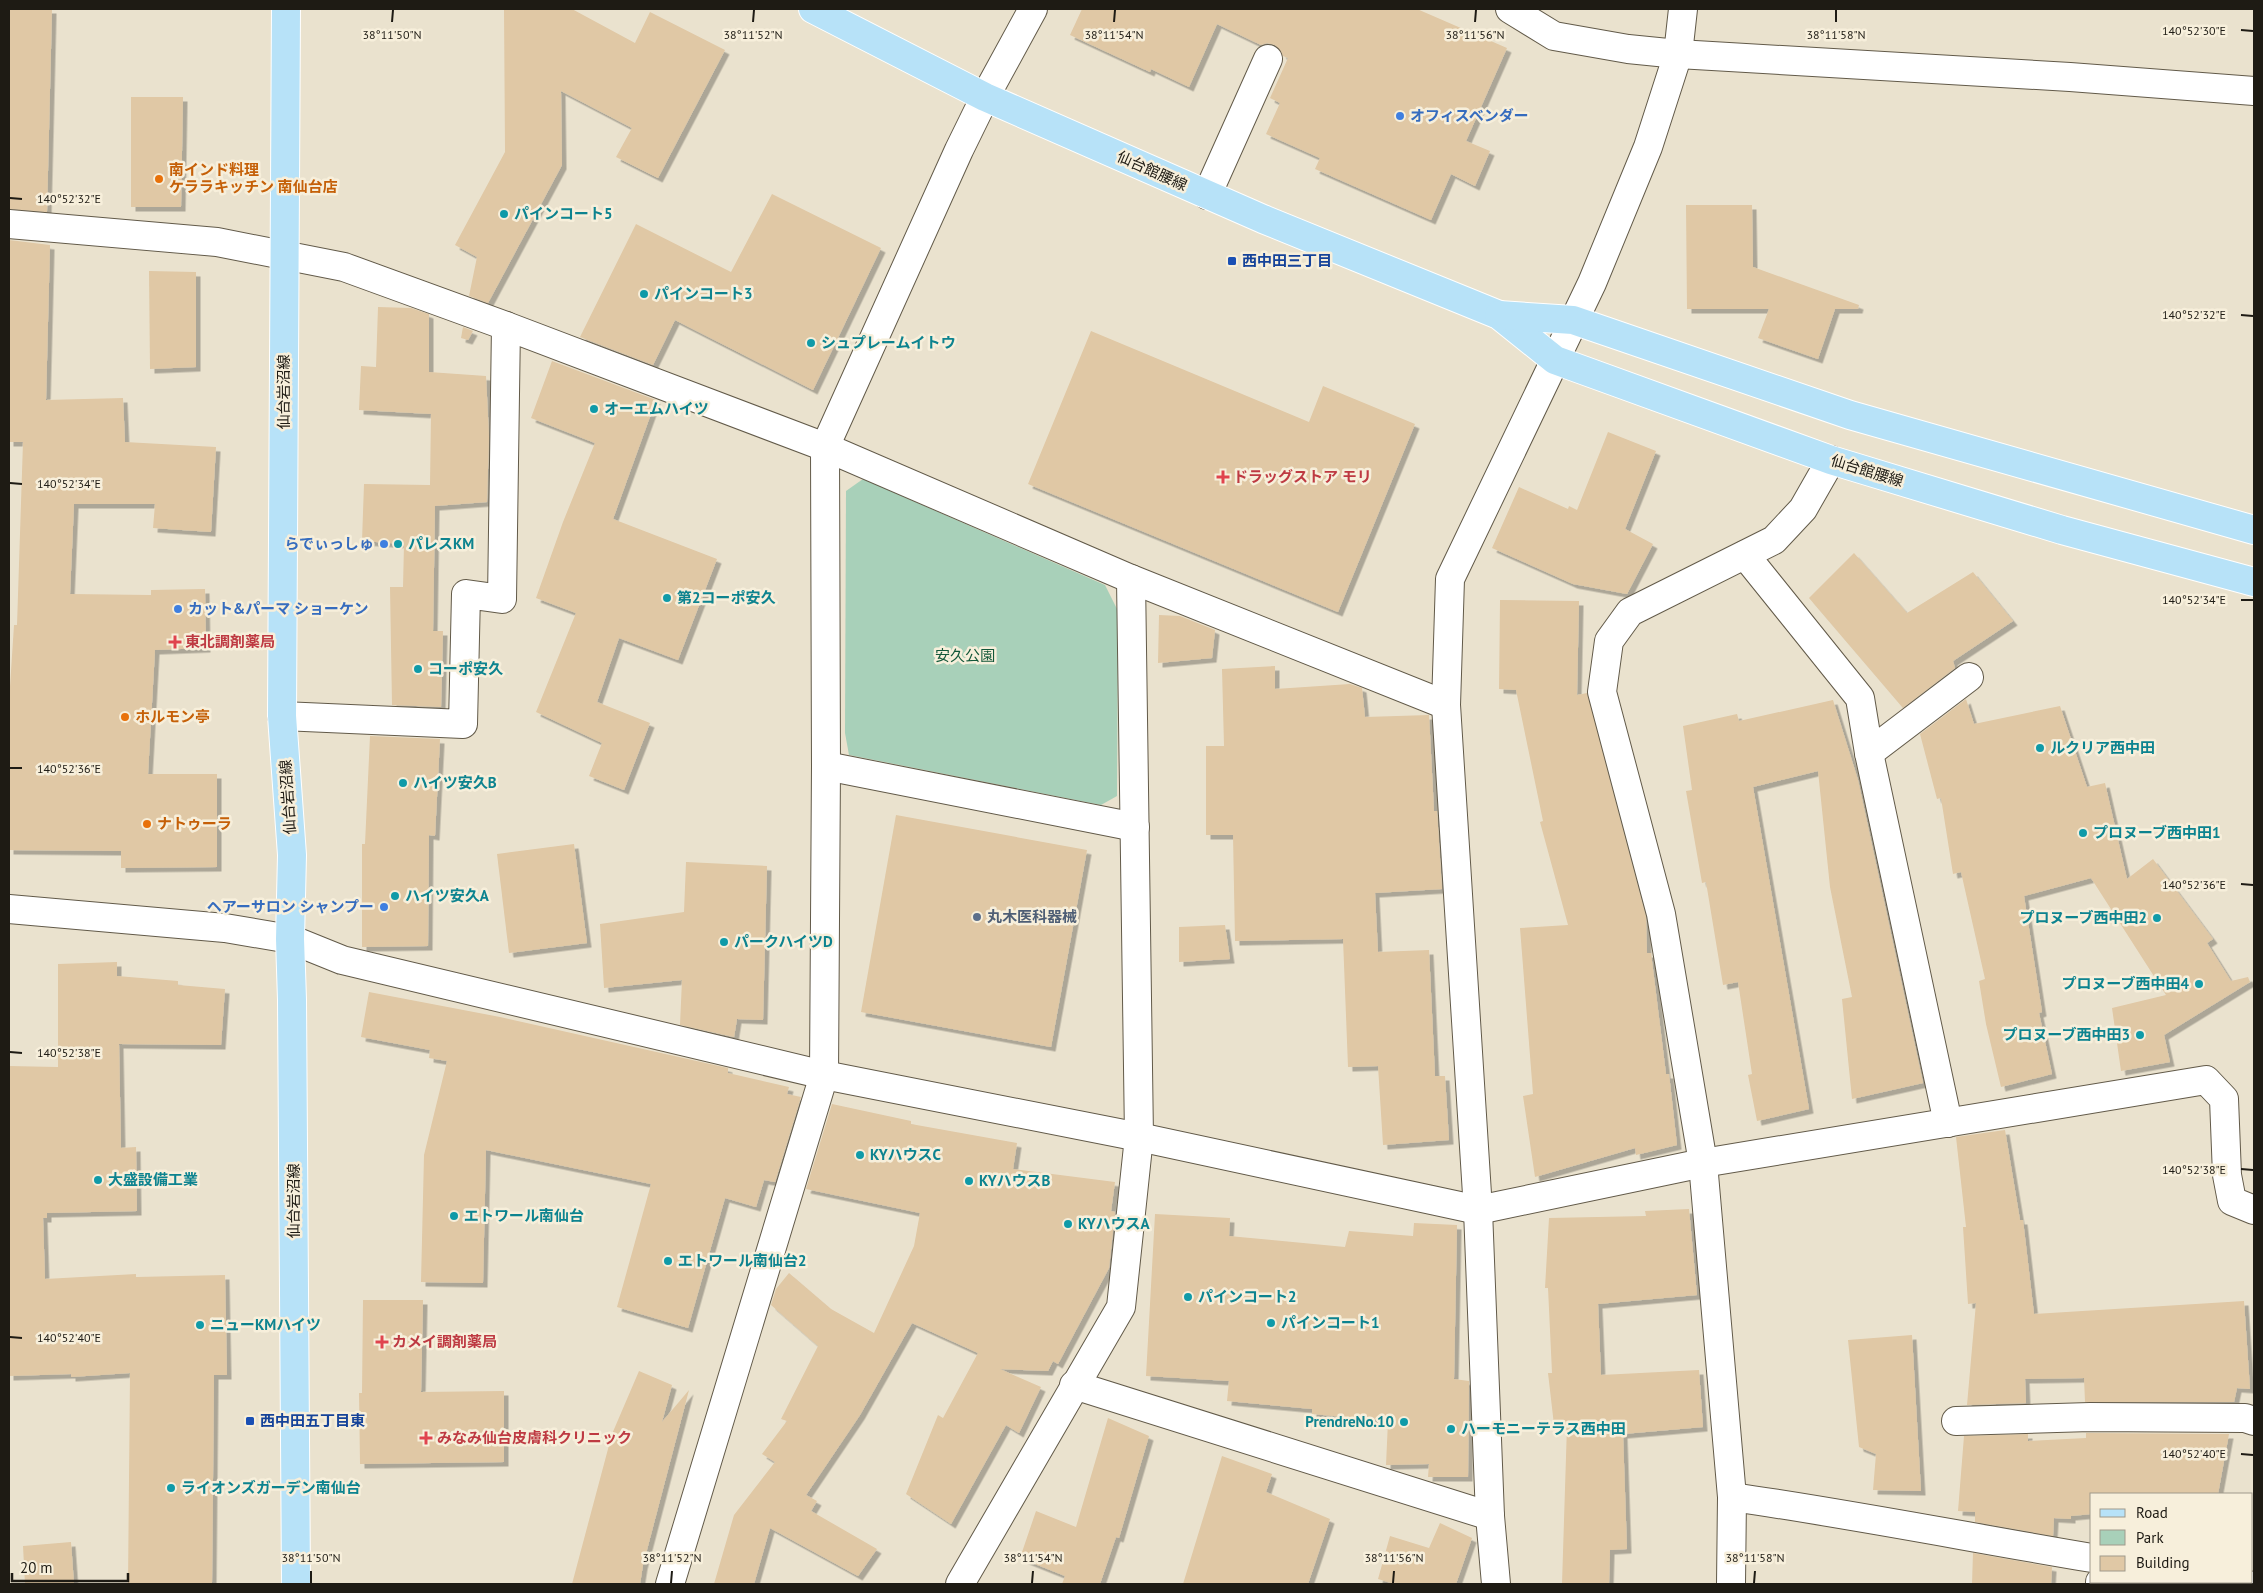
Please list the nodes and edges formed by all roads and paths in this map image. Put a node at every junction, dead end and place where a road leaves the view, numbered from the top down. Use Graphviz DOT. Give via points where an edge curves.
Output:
graph roads {
  1 [pos="286,9"];
  2 [pos="813,9"];
  3 [pos="1034,9"];
  4 [pos="1510,9"];
  5 [pos="1683,9"];
  6 [pos="1678,54"];
  7 [pos="1268,59"];
  8 [pos="2254,91"];
  9 [pos="985,97"];
  10 [pos="1207,195"];
  11 [pos="9,224"];
  12 [pos="285,254"];
  13 [pos="1499,315"];
  14 [pos="1573,320"];
  15 [pos="506,326"];
  16 [pos="1555,360"];
  17 [pos="825,447"];
  18 [pos="1831,460"];
  19 [pos="2254,530"];
  20 [pos="1745,555"];
  21 [pos="1132,579"];
  22 [pos="2254,582"];
  23 [pos="1969,677"];
  24 [pos="1446,705"];
  25 [pos="282,716"];
  26 [pos="1868,753"];
  27 [pos="826,766"];
  28 [pos="1135,827"];
  29 [pos="9,909"];
  30 [pos="290,939"];
  31 [pos="824,1075"];
  32 [pos="1948,1123"];
  33 [pos="1138,1138"];
  34 [pos="1704,1164"];
  35 [pos="1478,1210"];
  36 [pos="2254,1210"];
  37 [pos="1074,1385"];
  38 [pos="1956,1421"];
  39 [pos="2254,1421"];
  40 [pos="1732,1497"];
  41 [pos="1490,1516"];
  42 [pos="2090,1558"];
  43 [pos="296,1584"];
  44 [pos="670,1584"];
  45 [pos="960,1584"];
  46 [pos="1496,1584"];
  47 [pos="1731,1584"];
  1 -- 12 [label="main road, 仙台岩沼線"];
  2 -- 9 [label="main road, 仙台館腰線"];
  3 -- 9 [label="street"];
  4 -- 6 [label="street" via="1554,36"];
  5 -- 6 [label="street"];
  6 -- 8 [label="street"];
  6 -- 14 [label="street" via="1648,147 1592,283"];
  7 -- 10 [label="street"];
  9 -- 10 [label="main road, 仙台館腰線"];
  9 -- 17 [label="street"];
  10 -- 13 [label="main road, 仙台館腰線"];
  11 -- 12 [label="street" via="217,242"];
  12 -- 15 [label="street" via="344,267"];
  12 -- 25 [label="main road, 仙台岩沼線"];
  13 -- 14 [label="main road, 仙台館腰線"];
  13 -- 16 [label="main road, 仙台館腰線"];
  14 -- 16 [label="street"];
  14 -- 19 [label="main road, 仙台館腰線" via="1850,415"];
  15 -- 17 [label="street"];
  15 -- 25 [label="street" via="502,599 466,594 463,724"];
  16 -- 18 [label="main road, 仙台館腰線"];
  16 -- 24 [label="street" via="1450,579"];
  17 -- 21 [label="street"];
  17 -- 27 [label="street"];
  18 -- 20 [label="street" via="1797,515 1774,540"];
  18 -- 22 [label="main road, 仙台館腰線" via="2062,530"];
  20 -- 26 [label="street" via="1860,698"];
  20 -- 34 [label="street" via="1630,612 1609,641 1602,692 1661,914"];
  21 -- 24 [label="street"];
  21 -- 28 [label="street"];
  23 -- 26 [label="street"];
  24 -- 35 [label="street"];
  25 -- 30 [label="main road, 仙台岩沼線" via="292,855"];
  26 -- 32 [label="street"];
  27 -- 28 [label="street"];
  27 -- 31 [label="street"];
  28 -- 33 [label="street"];
  29 -- 30 [label="street" via="225,928"];
  30 -- 31 [label="street" via="342,960"];
  30 -- 43 [label="main road, 仙台岩沼線"];
  31 -- 33 [label="street"];
  31 -- 44 [label="street"];
  32 -- 34 [label="street"];
  32 -- 36 [label="street" via="2206,1080 2224,1099 2227,1174 2232,1201"];
  33 -- 35 [label="street"];
  33 -- 37 [label="street" via="1121,1307"];
  34 -- 35 [label="street"];
  34 -- 40 [label="street"];
  35 -- 41 [label="street"];
  37 -- 41 [label="street"];
  37 -- 45 [label="street"];
  38 -- 39 [label="street" via="2090,1417 2245,1418"];
  40 -- 42 [label="street" via="1838,1512"];
  40 -- 47 [label="street"];
  41 -- 46 [label="street"];
}
